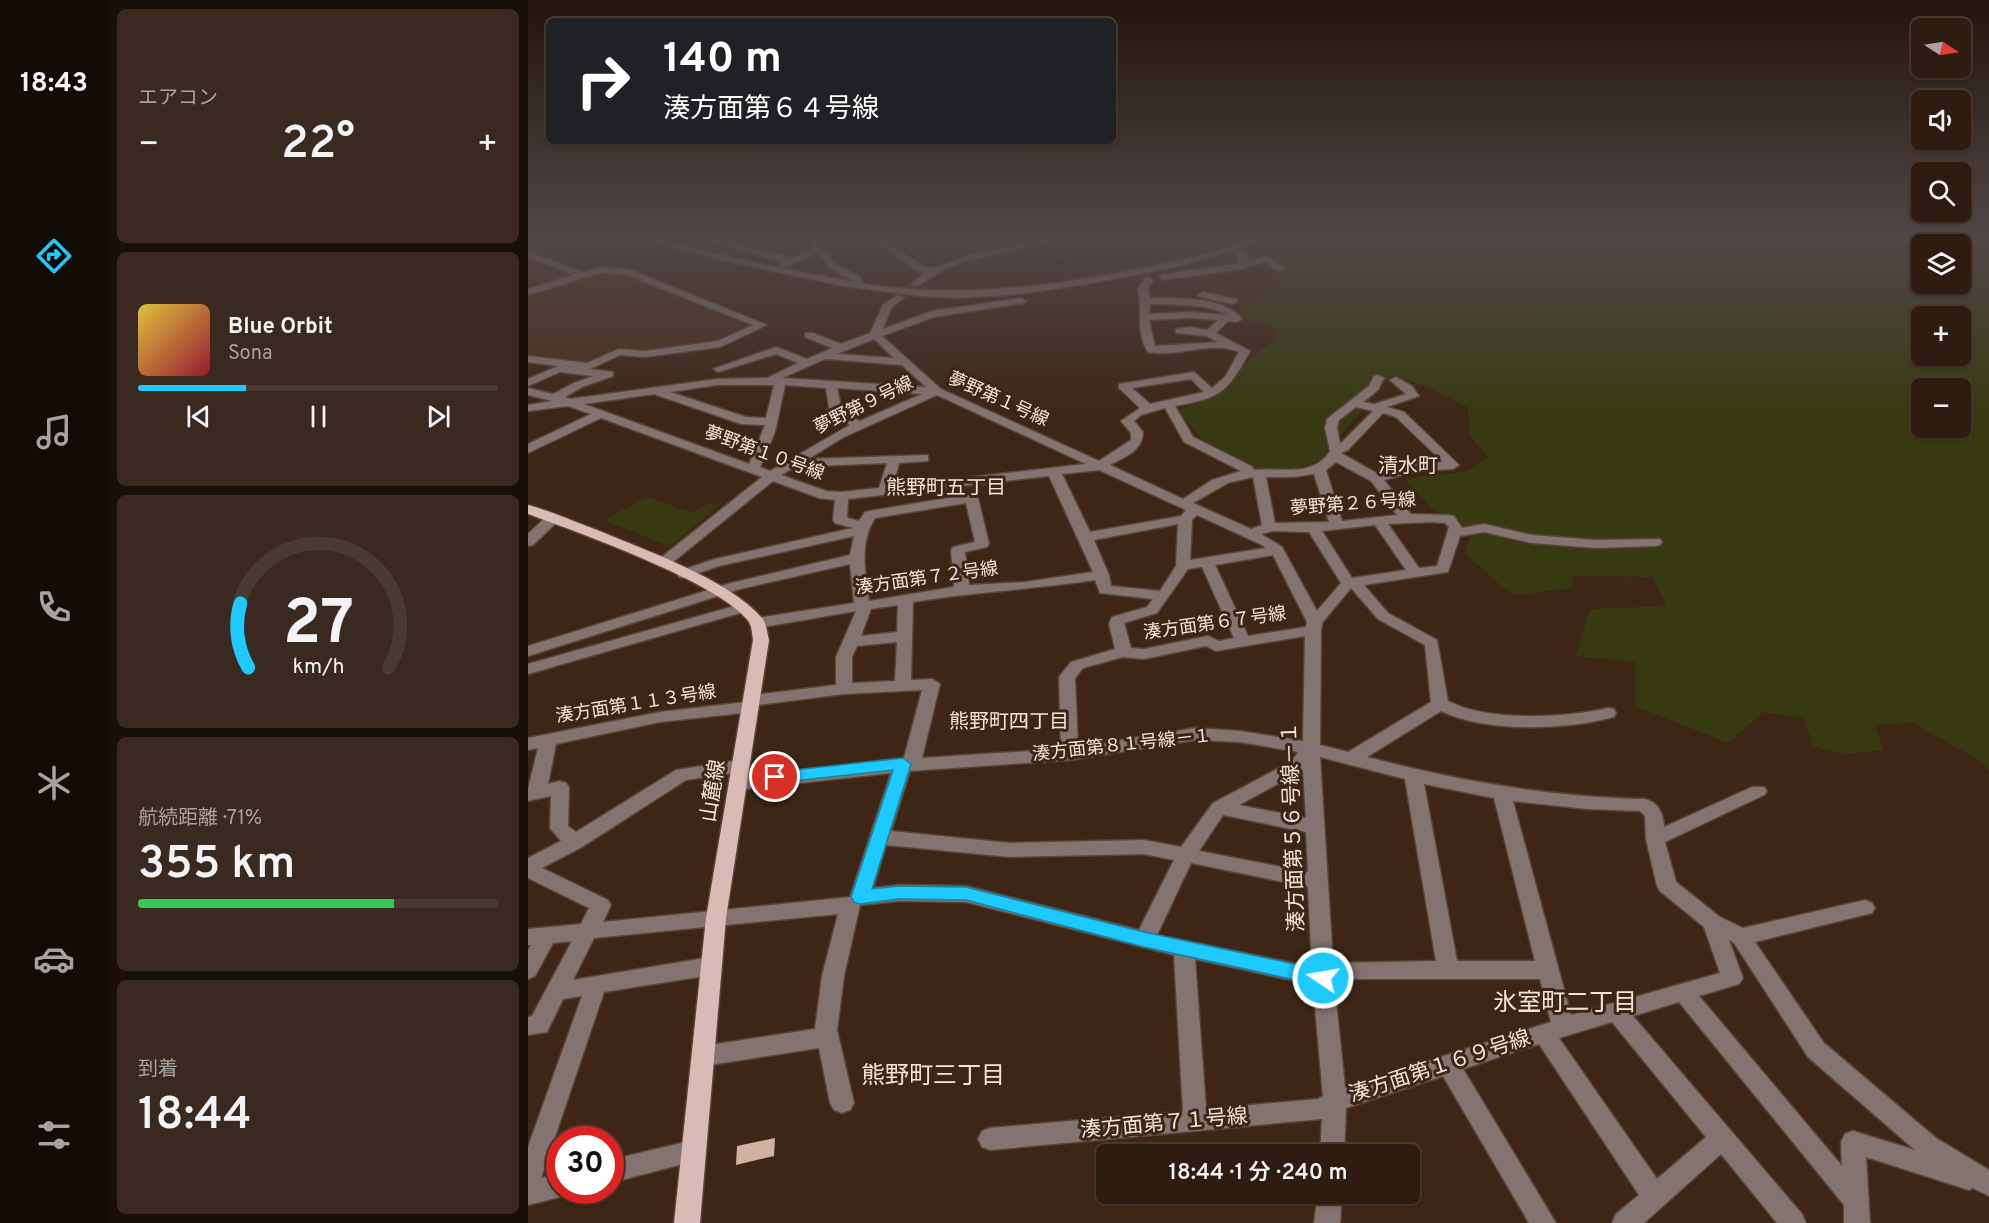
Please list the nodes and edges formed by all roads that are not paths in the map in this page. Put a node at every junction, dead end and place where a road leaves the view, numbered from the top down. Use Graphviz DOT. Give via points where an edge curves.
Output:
graph roads {
  1 [pos="691,297"];
  2 [pos="1040,297"];
  3 [pos="1145,297"];
  4 [pos="1197,297"];
  5 [pos="1211,297"];
  6 [pos="898,298"];
  7 [pos="1146,301"];
  8 [pos="1233,301"];
  9 [pos="1188,304"];
  10 [pos="1145,317"];
  11 [pos="1224,320"];
  12 [pos="1180,331"];
  13 [pos="1209,334"];
  14 [pos="809,335"];
  15 [pos="874,335"];
  16 [pos="720,344"];
  17 [pos="1233,346"];
  18 [pos="841,348"];
  19 [pos="824,356"];
  20 [pos="528,359"];
  21 [pos="903,362"];
  22 [pos="807,363"];
  23 [pos="718,375"];
  24 [pos="1378,378"];
  25 [pos="1396,380"];
  26 [pos="775,381"];
  27 [pos="528,383"];
  28 [pos="831,385"];
  29 [pos="653,390"];
  30 [pos="528,391"];
  31 [pos="937,391"];
  32 [pos="1210,392"];
  33 [pos="560,400"];
  34 [pos="1355,404"];
  35 [pos="1169,405"];
  36 [pos="528,408"];
  37 [pos="1378,408"];
  38 [pos="1148,409"];
  39 [pos="601,414"];
  40 [pos="772,422"];
  41 [pos="860,425"];
  42 [pos="528,449"];
  43 [pos="1336,453"];
  44 [pos="924,458"];
  45 [pos="894,459"];
  46 [pos="793,463"];
  47 [pos="1099,466"];
  48 [pos="753,469"];
  49 [pos="1319,469"];
  50 [pos="1054,471"];
  51 [pos="1254,473"];
  52 [pos="771,476"];
  53 [pos="1376,478"];
  54 [pos="885,491"];
  55 [pos="842,496"];
  56 [pos="1190,506"];
  57 [pos="528,509"];
  58 [pos="553,518"];
  59 [pos="1407,518"];
  60 [pos="1185,519"];
  61 [pos="1379,521"];
  62 [pos="1337,525"];
  63 [pos="862,528"];
  64 [pos="1269,528"];
  65 [pos="1313,528"];
  66 [pos="1455,530"];
  67 [pos="1251,534"];
  68 [pos="1086,537"];
  69 [pos="528,542"];
  70 [pos="1655,542"];
  71 [pos="1276,550"];
  72 [pos="856,558"];
  73 [pos="1206,562"];
  74 [pos="663,563"];
  75 [pos="1183,566"];
  76 [pos="684,574"];
  77 [pos="1416,574"];
  78 [pos="1102,575"];
  79 [pos="1351,582"];
  80 [pos="962,590"];
  81 [pos="719,593"];
  82 [pos="1164,596"];
  83 [pos="906,599"];
  84 [pos="861,607"];
  85 [pos="742,608"];
  86 [pos="757,623"];
  87 [pos="1314,626"];
  88 [pos="905,636"];
  89 [pos="851,642"];
  90 [pos="1243,642"];
  91 [pos="528,651"];
  92 [pos="1123,652"];
  93 [pos="528,669"];
  94 [pos="903,685"];
  95 [pos="844,689"];
  96 [pos="753,703"];
  97 [pos="1440,704"];
  98 [pos="1608,713"];
  99 [pos="548,740"];
  100 [pos="528,744"];
  101 [pos="1311,747"];
  102 [pos="1071,754"];
  103 [pos="1352,758"];
  104 [pos="908,763"];
  105 [pos="738,775"];
  106 [pos="1413,775"];
  107 [pos="1758,791"];
  108 [pos="1501,792"];
  109 [pos="532,794"];
  110 [pos="1219,808"];
  111 [pos="1315,827"];
  112 [pos="879,837"];
  113 [pos="1655,839"];
  114 [pos="575,842"];
  115 [pos="1187,853"];
  116 [pos="528,868"];
  117 [pos="1318,881"];
  118 [pos="855,901"];
  119 [pos="1865,908"];
  120 [pos="716,918"];
  121 [pos="1713,923"];
  122 [pos="587,931"];
  123 [pos="537,936"];
  124 [pos="1741,937"];
  125 [pos="1144,940"];
  126 [pos="1184,948"];
  127 [pos="711,966"];
  128 [pos="1448,968"];
  129 [pos="528,970"];
  130 [pos="1547,970"];
  131 [pos="1323,978"];
  132 [pos="596,985"];
  133 [pos="558,991"];
  134 [pos="1683,992"];
  135 [pos="1616,1011"];
  136 [pos="528,1026"];
  137 [pos="1553,1030"];
  138 [pos="827,1036"];
  139 [pos="703,1056"];
  140 [pos="1448,1064"];
  141 [pos="1335,1101"];
  142 [pos="842,1103"];
  143 [pos="1195,1122"];
  144 [pos="1722,1138"];
  145 [pos="990,1139"];
  146 [pos="1333,1144"];
  147 [pos="694,1151"];
  148 [pos="624,1168"];
  149 [pos="528,1182"];
  150 [pos="1989,1184"];
  151 [pos="546,1188"];
  152 [pos="528,1193"];
  153 [pos="1655,1197"];
  154 [pos="1329,1204"];
  155 [pos="1856,1212"];
  156 [pos="687,1223"];
  157 [pos="1327,1223"];
  158 [pos="1543,1223"];
  159 [pos="1625,1223"];
  160 [pos="1793,1223"];
  1 -- 16 [label="street" via="762,325"];
  2 -- 15 [label="street" via="932,314"];
  3 -- 7 [label="street"];
  4 -- 9 [label="street"];
  5 -- 8 [label="street"];
  6 -- 15 [label="street" via="887,307"];
  7 -- 9 [label="street"];
  7 -- 10 [label="street"];
  9 -- 11 [label="street" via="1212,306 1237,319"];
  10 -- 11 [label="street" via="1190,315"];
  10 -- 17 [label="street" via="1147,344 1152,350"];
  11 -- 13 [label="street"];
  12 -- 13 [label="street"];
  13 -- 17 [label="street"];
  14 -- 18 [label="street"];
  15 -- 18 [label="street"];
  15 -- 21 [label="street"];
  16 -- 20 [label="street" via="645,354 619,352 588,366"];
  16 -- 23 [label="street"];
  17 -- 32 [label="street" via="1245,351 1225,384"];
  18 -- 19 [label="street"];
  19 -- 21 [label="street"];
  19 -- 22 [label="street"];
  21 -- 31 [label="street"];
  22 -- 23 [label="street" via="776,350"];
  22 -- 26 [label="street"];
  23 -- 26 [label="street, 夢野第１号線"];
  23 -- 29 [label="street, 夢野第１号線"];
  24 -- 34 [label="street" via="1374,388"];
  25 -- 37 [label="street" via="1413,396"];
  26 -- 28 [label="street, 夢野第１号線"];
  26 -- 40 [label="street"];
  27 -- 33 [label="street" via="558,369 609,374 578,385"];
  28 -- 31 [label="street, 夢野第１号線"];
  28 -- 41 [label="street" via="836,414"];
  29 -- 33 [label="street, 夢野第１号線"];
  29 -- 40 [label="street" via="745,421"];
  30 -- 33 [label="street, 夢野第１０号線"];
  31 -- 41 [label="street, 夢野第９号線"];
  31 -- 47 [label="street, 夢野第１号線"];
  32 -- 35 [label="street"];
  32 -- 38 [label="street" via="1194,375 1123,386"];
  33 -- 36 [label="street, 夢野第１号線"];
  33 -- 39 [label="street, 夢野第１０号線"];
  34 -- 37 [label="street"];
  34 -- 43 [label="street" via="1333,418"];
  35 -- 38 [label="street"];
  35 -- 51 [label="street" via="1188,439"];
  37 -- 43 [label="street"];
  37 -- 53 [label="street" via="1400,414 1453,465 1417,467"];
  38 -- 47 [label="street" via="1136,411 1127,422 1137,432 1137,441 1131,448"];
  39 -- 42 [label="street"];
  39 -- 48 [label="street, 夢野第１０号線"];
  40 -- 48 [label="street"];
  41 -- 46 [label="street, 夢野第９号線"];
  43 -- 49 [label="street"];
  43 -- 53 [label="street"];
  44 -- 45 [label="street"];
  45 -- 46 [label="street"];
  45 -- 54 [label="street"];
  46 -- 52 [label="street, 夢野第９号線"];
  47 -- 50 [label="street, 夢野第１０号線"];
  47 -- 56 [label="street, 夢野第１号線"];
  48 -- 52 [label="street, 夢野第１０号線"];
  49 -- 51 [label="street"];
  49 -- 62 [label="street"];
  50 -- 54 [label="street, 夢野第１０号線"];
  50 -- 68 [label="street" via="1064,500"];
  51 -- 56 [label="street" via="1217,483"];
  51 -- 64 [label="street"];
  52 -- 55 [label="street, 夢野第１０号線" via="824,495"];
  52 -- 74 [label="street, 夢野第９号線"];
  53 -- 59 [label="street"];
  54 -- 55 [label="street, 夢野第１０号線"];
  55 -- 63 [label="street" via="840,520"];
  56 -- 60 [label="street"];
  56 -- 67 [label="street, 夢野第１号線"];
  57 -- 58 [label="main road"];
  58 -- 69 [label="street"];
  58 -- 74 [label="main road"];
  59 -- 61 [label="street, 夢野第２６号線"];
  59 -- 66 [label="street, 夢野第２６号線" via="1449,519"];
  60 -- 68 [label="street"];
  60 -- 75 [label="street"];
  61 -- 62 [label="street, 夢野第２６号線"];
  61 -- 77 [label="street"];
  62 -- 65 [label="street, 夢野第２６号線"];
  63 -- 72 [label="street"];
  63 -- 76 [label="street"];
  63 -- 80 [label="street" via="870,515 971,498 982,544 958,550"];
  64 -- 65 [label="street, 夢野第２６号線"];
  64 -- 67 [label="street, 夢野第２６号線"];
  65 -- 79 [label="street"];
  66 -- 70 [label="street" via="1484,528 1532,539 1596,544"];
  66 -- 77 [label="street" via="1443,569"];
  67 -- 71 [label="street, 夢野第１号線"];
  68 -- 78 [label="street"];
  71 -- 73 [label="street"];
  71 -- 87 [label="street, 夢野第１号線"];
  72 -- 81 [label="street"];
  72 -- 84 [label="street"];
  73 -- 75 [label="street"];
  73 -- 90 [label="street"];
  74 -- 76 [label="main road"];
  75 -- 82 [label="street"];
  76 -- 81 [label="main road"];
  77 -- 79 [label="street"];
  78 -- 80 [label="street, 湊方面第７２号線"];
  78 -- 82 [label="street" via="1105,590"];
  79 -- 87 [label="street"];
  79 -- 97 [label="street" via="1383,616 1432,643"];
  80 -- 83 [label="street, 湊方面第７２号線"];
  81 -- 85 [label="main road"];
  81 -- 91 [label="street"];
  82 -- 92 [label="street" via="1152,610 1117,620"];
  83 -- 84 [label="street, 湊方面第７２号線"];
  83 -- 88 [label="street"];
  84 -- 86 [label="street, 湊方面第７２号線"];
  84 -- 89 [label="street" via="864,611"];
  85 -- 86 [label="main road"];
  85 -- 93 [label="street"];
  86 -- 96 [label="main road, 山麓線" via="761,640"];
  87 -- 90 [label="street, 湊方面第６７号線"];
  87 -- 101 [label="street, 湊方面第５６号線－１"];
  88 -- 89 [label="street"];
  88 -- 94 [label="street"];
  89 -- 95 [label="street" via="844,657"];
  90 -- 92 [label="street, 湊方面第６７号線" via="1216,646 1209,641 1144,654"];
  92 -- 102 [label="street, 湊方面第６７号線" via="1077,666 1067,677"];
  94 -- 95 [label="street, 湊方面第１１３号線"];
  94 -- 104 [label="street, 湊方面第１１３号線" via="932,684"];
  95 -- 96 [label="street, 湊方面第１１３号線"];
  96 -- 99 [label="street, 湊方面第１１３号線"];
  96 -- 105 [label="main road, 山麓線"];
  97 -- 98 [label="street" via="1467,715 1525,719 1595,717"];
  97 -- 103 [label="street"];
  99 -- 100 [label="street, 湊方面第１１３号線"];
  99 -- 109 [label="street"];
  101 -- 102 [label="street, 湊方面第８１号線－１" via="1213,734 1148,739"];
  101 -- 103 [label="street, 湊方面第８１号線－１"];
  101 -- 110 [label="street" via="1298,765"];
  101 -- 111 [label="street, 湊方面第５６号線－１"];
  102 -- 104 [label="street, 湊方面第８１号線－１"];
  103 -- 106 [label="street, 湊方面第８１号線－１"];
  104 -- 105 [label="street, 湊方面第８１号線－１" via="790,775"];
  104 -- 112 [label="street"];
  105 -- 114 [label="street, 湊方面第８１号線－１" via="682,774"];
  105 -- 120 [label="main road, 山麓線"];
  106 -- 108 [label="street, 湊方面第８１号線－１"];
  106 -- 128 [label="street"];
  107 -- 113 [label="street"];
  108 -- 113 [label="street, 湊方面第８１号線－１" via="1645,805 1654,814"];
  108 -- 130 [label="street"];
  109 -- 114 [label="street" via="560,787 559,828"];
  110 -- 111 [label="street"];
  110 -- 115 [label="street"];
  111 -- 117 [label="street, 湊方面第５６号線－１"];
  112 -- 115 [label="street" via="1010,850 1144,847"];
  112 -- 118 [label="street"];
  113 -- 121 [label="street" via="1667,886"];
  114 -- 116 [label="street, 湊方面第８１号線－１"];
  115 -- 117 [label="street"];
  115 -- 125 [label="street"];
  116 -- 122 [label="street" via="601,905"];
  117 -- 131 [label="street, 湊方面第５６号線－１"];
  118 -- 120 [label="street"];
  118 -- 125 [label="street" via="899,892 966,894"];
  118 -- 138 [label="street" via="833,976"];
  119 -- 124 [label="street"];
  120 -- 122 [label="street"];
  120 -- 127 [label="main road, 山麓線"];
  121 -- 124 [label="street"];
  121 -- 134 [label="street, 湊方面第１６９号線" via="1732,978"];
  122 -- 123 [label="street"];
  122 -- 133 [label="street"];
  123 -- 129 [label="street"];
  124 -- 150 [label="street" via="1816,1050 1928,1146"];
  125 -- 126 [label="street"];
  126 -- 131 [label="street"];
  126 -- 143 [label="street"];
  127 -- 132 [label="street"];
  127 -- 139 [label="main road, 山麓線"];
  128 -- 130 [label="street"];
  128 -- 131 [label="street" via="1337,970"];
  130 -- 137 [label="street"];
  131 -- 141 [label="street, 湊方面第５６号線－１"];
  132 -- 133 [label="street"];
  132 -- 149 [label="street"];
  133 -- 136 [label="street" via="539,1025"];
  134 -- 135 [label="street, 湊方面第１６９号線"];
  134 -- 155 [label="street"];
  135 -- 137 [label="street, 湊方面第１６９号線"];
  135 -- 144 [label="street"];
  137 -- 140 [label="street, 湊方面第１６９号線"];
  137 -- 153 [label="street"];
  138 -- 139 [label="street"];
  138 -- 142 [label="street"];
  139 -- 147 [label="main road, 山麓線"];
  140 -- 141 [label="street, 湊方面第１６９号線"];
  140 -- 158 [label="street"];
  141 -- 143 [label="street, 湊方面第７１号線" via="1322,1109"];
  141 -- 146 [label="street, 湊方面第５６号線－１"];
  143 -- 145 [label="street, 湊方面第７１号線"];
  144 -- 153 [label="street"];
  144 -- 160 [label="street"];
  147 -- 148 [label="street"];
  147 -- 156 [label="main road, 山麓線"];
  150 -- 155 [label="street" via="1853,1142"];
  151 -- 152 [label="street"];
  153 -- 159 [label="street"];
  154 -- 157 [label="street"];
}
